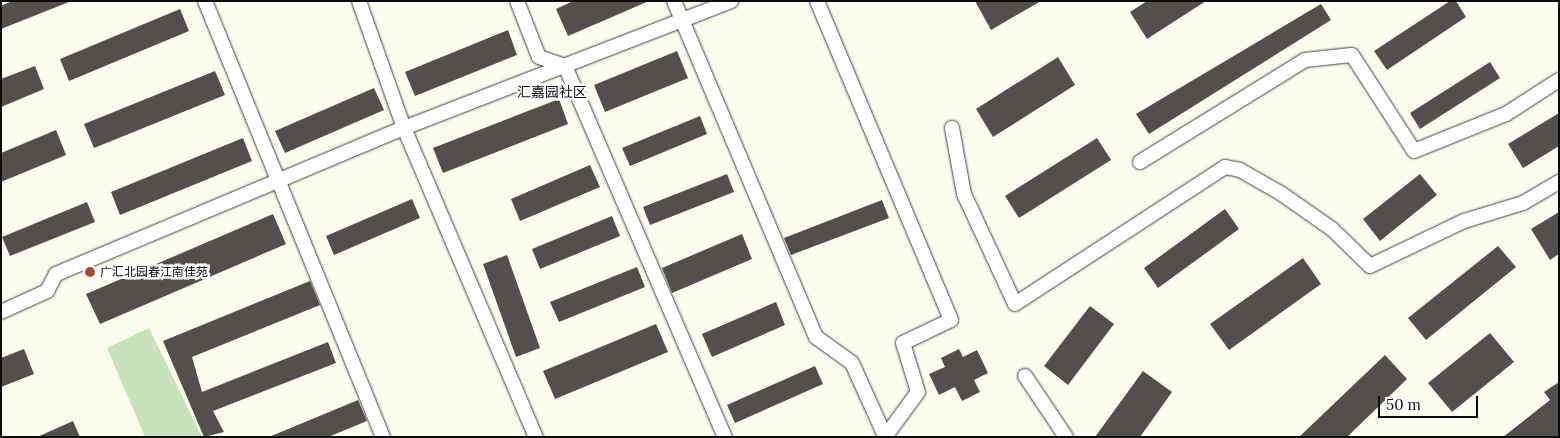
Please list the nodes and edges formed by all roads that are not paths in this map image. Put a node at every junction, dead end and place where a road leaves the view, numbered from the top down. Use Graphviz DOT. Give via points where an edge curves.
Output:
graph roads {
  1 [pos="204,1"];
  2 [pos="359,1"];
  3 [pos="517,1"];
  4 [pos="674,1"];
  5 [pos="731,1"];
  6 [pos="817,1"];
  7 [pos="682,20"];
  8 [pos="565,66"];
  9 [pos="1559,80"];
  10 [pos="404,128"];
  11 [pos="952,128"];
  12 [pos="1140,162"];
  13 [pos="281,182"];
  14 [pos="1559,182"];
  15 [pos="1,312"];
  16 [pos="1025,376"];
  17 [pos="885,436"];
  18 [pos="383,437"];
  19 [pos="536,437"];
  20 [pos="725,437"];
  21 [pos="1066,437"];
  1 -- 13 [label="street"];
  2 -- 10 [label="street"];
  3 -- 8 [label="street" via="539,57"];
  4 -- 7 [label="street"];
  5 -- 7 [label="street"];
  6 -- 17 [label="street" via="951,320 903,343 918,392"];
  7 -- 8 [label="street"];
  7 -- 17 [label="street" via="816,337 852,363"];
  8 -- 10 [label="street"];
  8 -- 20 [label="street"];
  9 -- 12 [label="street" via="1506,114 1414,151 1352,55 1305,60"];
  10 -- 13 [label="street"];
  10 -- 19 [label="street"];
  11 -- 14 [label="street" via="964,194 1015,304 1225,167 1240,170 1282,194 1332,229 1370,266 1464,221 1523,203"];
  13 -- 15 [label="street" via="56,274 47,291"];
  13 -- 18 [label="street" via="309,264"];
  16 -- 21 [label="street"];
}
